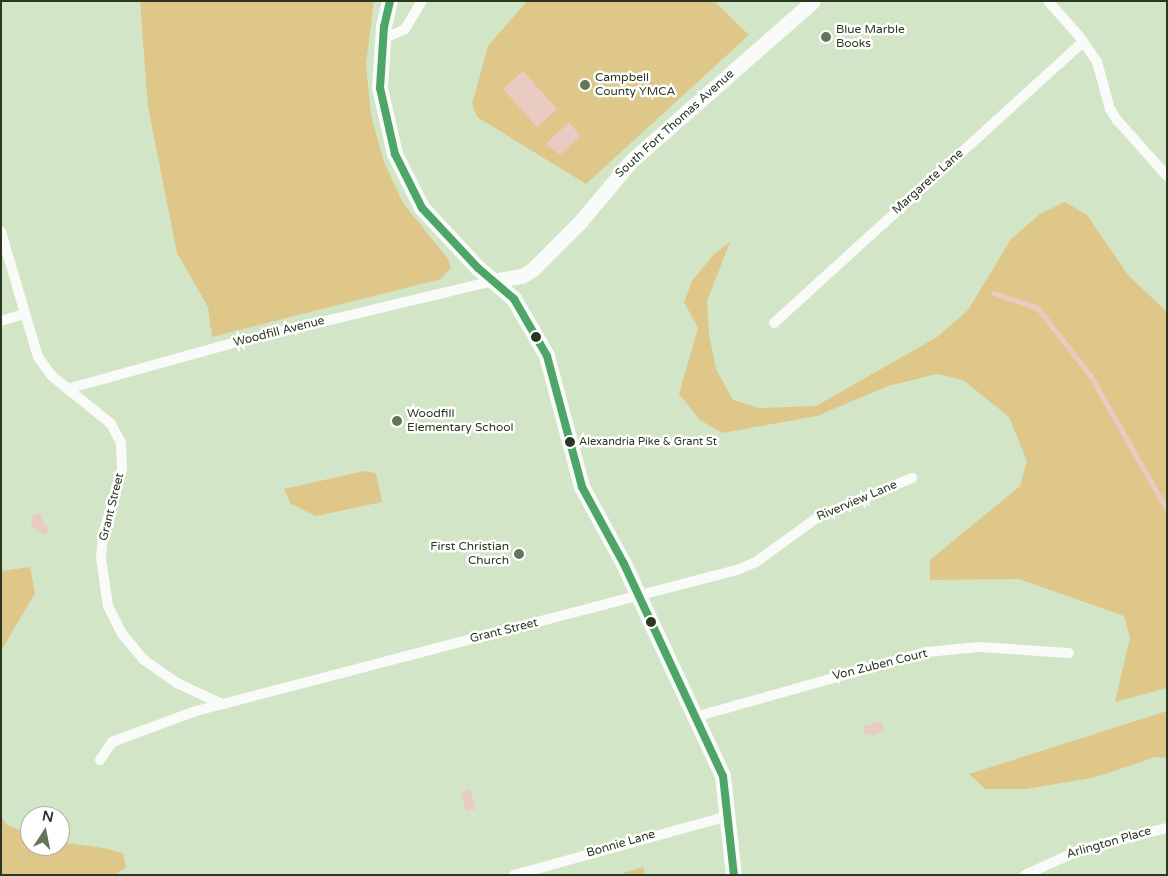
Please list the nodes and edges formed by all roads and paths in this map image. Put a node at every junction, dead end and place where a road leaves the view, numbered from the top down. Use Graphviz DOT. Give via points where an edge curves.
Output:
graph roads {
  1 [pos="390,1"];
  2 [pos="422,1"];
  3 [pos="813,1"];
  4 [pos="1048,1"];
  5 [pos="382,39"];
  6 [pos="1083,42"];
  7 [pos="1167,176"];
  8 [pos="1,232"];
  9 [pos="493,280"];
  10 [pos="24,314"];
  11 [pos="1,321"];
  12 [pos="774,323"];
  13 [pos="67,389"];
  14 [pos="912,478"];
  15 [pos="639,595"];
  16 [pos="1069,653"];
  17 [pos="223,704"];
  18 [pos="695,717"];
  19 [pos="100,760"];
  20 [pos="728,816"];
  21 [pos="1167,828"];
  22 [pos="514,875"];
  23 [pos="734,875"];
  24 [pos="1025,875"];
  1 -- 5 [label="main road"];
  2 -- 5 [label="street" via="405,29"];
  3 -- 9 [label="main road, South Fort Thomas Avenue" via="631,162 575,227 533,269 522,276"];
  4 -- 6 [label="street"];
  5 -- 9 [label="main road" via="380,88 383,114 408,182 432,220"];
  6 -- 7 [label="street" via="1097,62 1110,109"];
  6 -- 12 [label="street, Margarete Lane"];
  8 -- 10 [label="street, Grant Street"];
  9 -- 13 [label="street, Woodfill Avenue" via="229,344"];
  9 -- 15 [label="main road" via="514,299 546,356 574,468"];
  10 -- 11 [label="street"];
  10 -- 13 [label="street, Grant Street" via="38,357"];
  13 -- 17 [label="street, Grant Street" via="111,424 121,443 122,469 103,534 101,564 108,606 124,635 144,660 177,683"];
  14 -- 15 [label="street, Riverview Lane" via="818,517 756,562 740,569"];
  15 -- 17 [label="street, Grant Street"];
  15 -- 18 [label="main road"];
  16 -- 18 [label="street, Von Zuben Court" via="979,647 927,652"];
  17 -- 19 [label="street, Grant Street" via="145,728 112,742"];
  18 -- 20 [label="main road" via="723,776"];
  20 -- 22 [label="street, Bonnie Lane"];
  20 -- 23 [label="main road"];
  21 -- 24 [label="street, Arlington Place" via="1082,849"];
}
